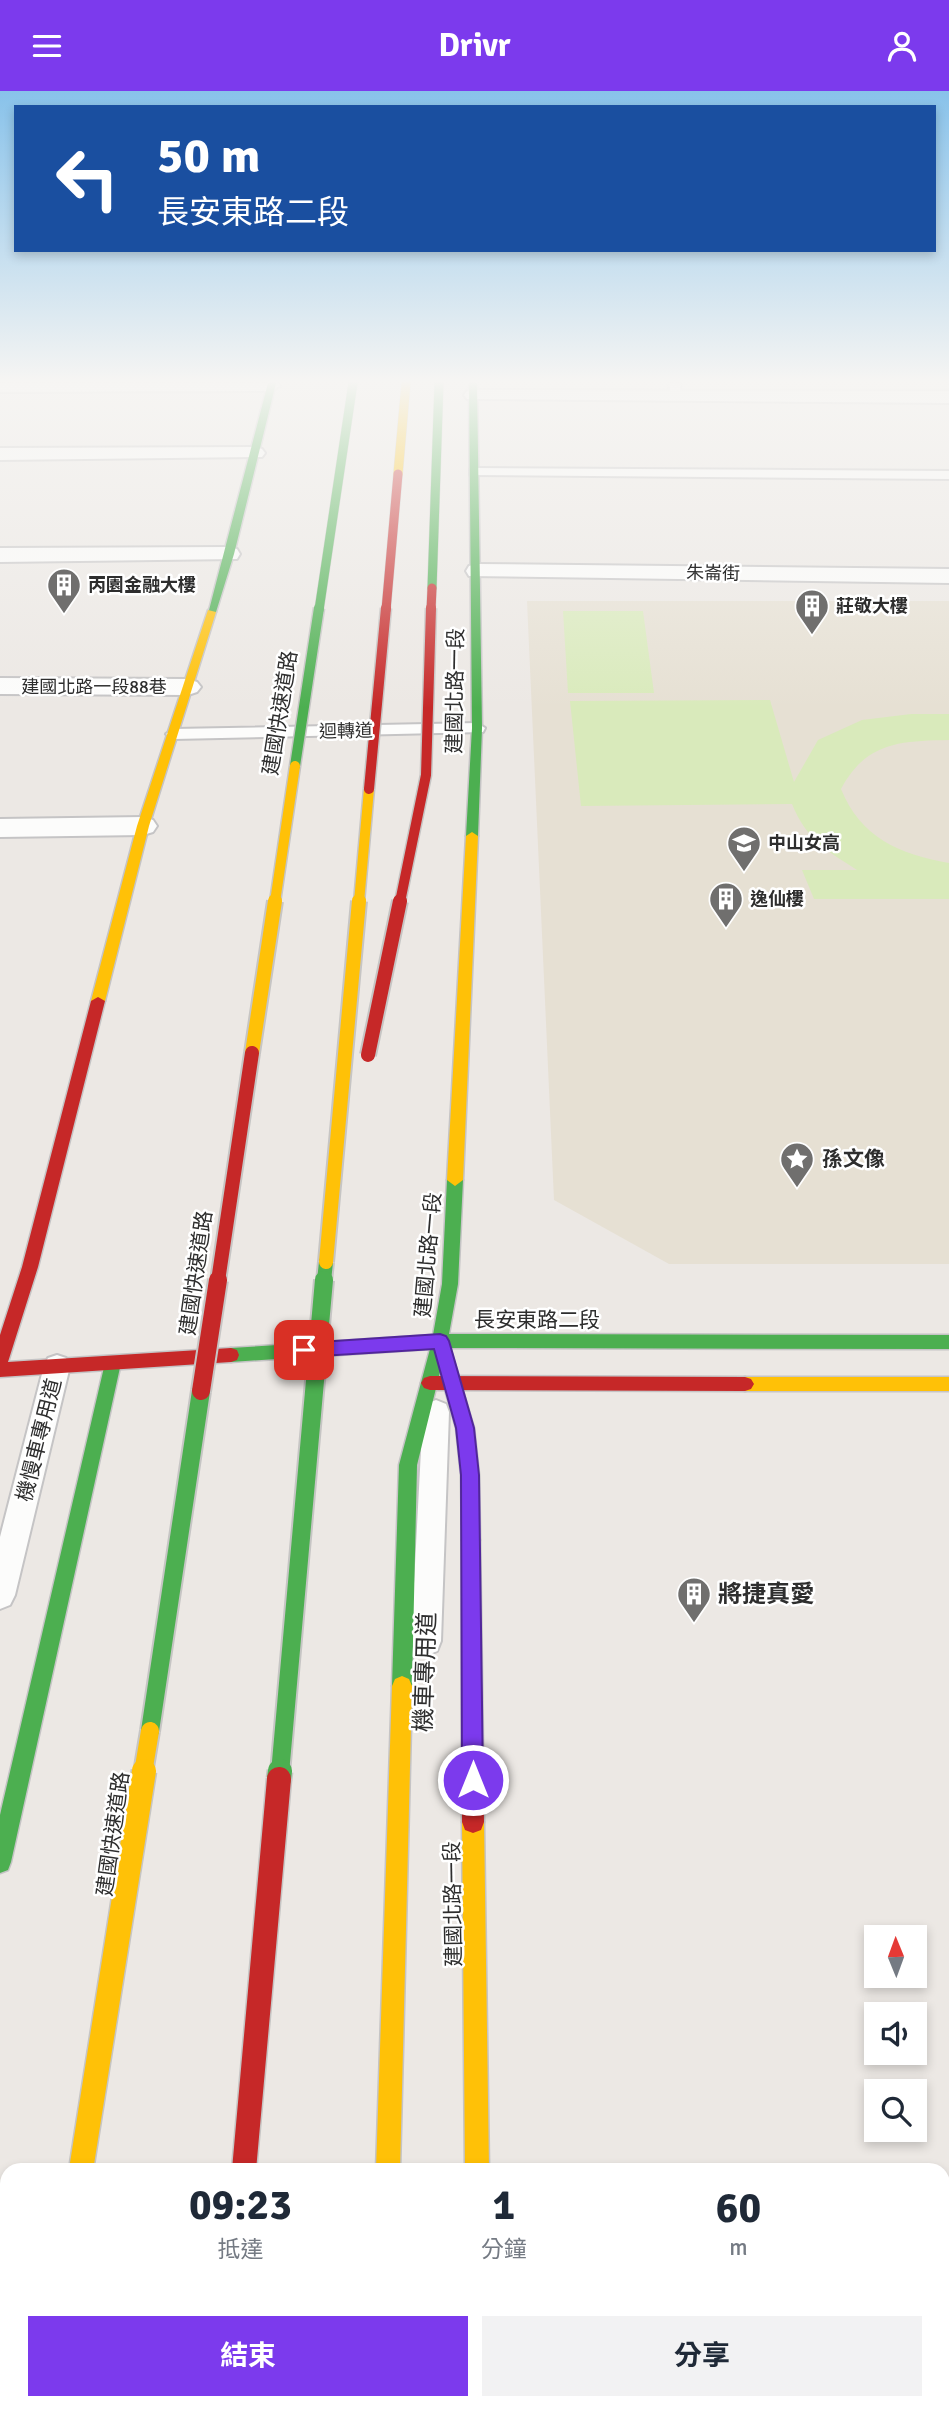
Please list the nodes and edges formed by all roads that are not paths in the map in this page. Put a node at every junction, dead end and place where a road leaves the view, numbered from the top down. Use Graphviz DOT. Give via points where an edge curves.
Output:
graph roads {
  1 [pos="245,491"];
  2 [pos="336,491"];
  3 [pos="396,491"];
  4 [pos="435,491"];
  5 [pos="475,491"];
  6 [pos="229,554"];
  7 [pos="0,555"];
  8 [pos="477,571"];
  9 [pos="949,576"];
  10 [pos="0,686"];
  11 [pos="188,687"];
  12 [pos="477,728"];
  13 [pos="174,734"];
  14 [pos="143,827"];
  15 [pos="0,828"];
  16 [pos="363,1075"];
  17 [pos="358,1102"];
  18 [pos="332,1225"];
  19 [pos="440,1341"];
  20 [pos="949,1342"];
  21 [pos="0,1361"];
  22 [pos="113,1363"];
  23 [pos="57,1366"];
  24 [pos="0,1370"];
  25 [pos="440,1383"];
  26 [pos="949,1384"];
  27 [pos="0,1595"];
  28 [pos="0,1862"];
  29 [pos="82,2163"];
  30 [pos="245,2163"];
  31 [pos="388,2163"];
  32 [pos="407,2163"];
  33 [pos="477,2163"];
  1 -- 6 [label="main road"];
  2 -- 29 [label="main road, 建國快速道路, bridge"];
  3 -- 18 [label="main road, bridge"];
  4 -- 16 [label="main road, bridge" via="426,775"];
  5 -- 8 [label="main road, 建國北路一段"];
  6 -- 7 [label="street"];
  6 -- 11 [label="main road"];
  8 -- 9 [label="street, 朱崙街"];
  8 -- 12 [label="main road, 建國北路一段"];
  10 -- 11 [label="street, 建國北路一段88巷"];
  11 -- 13 [label="main road"];
  12 -- 13 [label="lane, 迴轉道"];
  12 -- 19 [label="main road, 建國北路一段" via="450,1283"];
  13 -- 14 [label="main road"];
  14 -- 15 [label="street"];
  14 -- 21 [label="main road" via="30,1267"];
  17 -- 18 [label="main road, bridge"];
  18 -- 30 [label="main road, bridge"];
  19 -- 20 [label="main road, 長安東路二段"];
  19 -- 22 [label="main road, 長安東路二段"];
  19 -- 25 [label="lane, 機車專用道"];
  22 -- 23 [label="main road, 長安東路二段"];
  22 -- 28 [label="main road"];
  23 -- 24 [label="main road, 長安東路二段"];
  23 -- 27 [label="lane, 機慢車專用道"];
  25 -- 26 [label="main road"];
  25 -- 31 [label="main road" via="408,1465"];
  25 -- 32 [label="lane, 機車專用道"];
  25 -- 33 [label="main road, 建國北路一段" via="465,1428 470,1475"];
}
